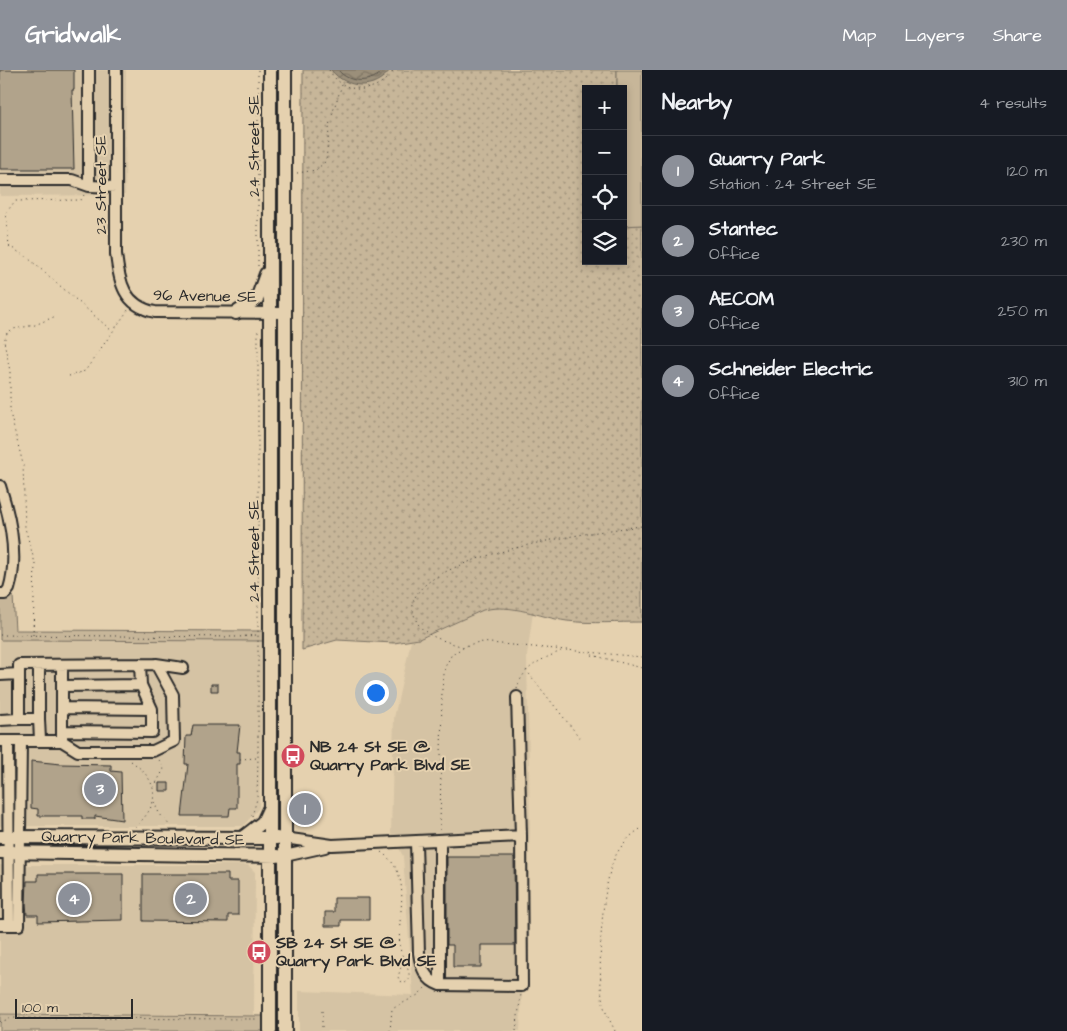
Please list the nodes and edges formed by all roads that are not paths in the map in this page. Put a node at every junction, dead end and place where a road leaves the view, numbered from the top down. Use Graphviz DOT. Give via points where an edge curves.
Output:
graph roads {
  1 [pos="89,70"];
  2 [pos="116,70"];
  3 [pos="270,70"];
  4 [pos="286,70"];
  5 [pos="0,180"];
  6 [pos="89,186"];
  7 [pos="116,187"];
  8 [pos="270,257"];
  9 [pos="130,300"];
  10 [pos="236,313"];
  11 [pos="270,313"];
  12 [pos="286,313"];
  13 [pos="0,486"];
  14 [pos="0,594"];
  15 [pos="140,664"];
  16 [pos="156,664"];
  17 [pos="39,665"];
  18 [pos="62,665"];
  19 [pos="183,668"];
  20 [pos="19,674"];
  21 [pos="0,675"];
  22 [pos="141,685"];
  23 [pos="62,686"];
  24 [pos="517,697"];
  25 [pos="62,708"];
  26 [pos="152,709"];
  27 [pos="19,719"];
  28 [pos="40,719"];
  29 [pos="0,720"];
  30 [pos="62,736"];
  31 [pos="40,740"];
  32 [pos="4,741"];
  33 [pos="21,741"];
  34 [pos="270,807"];
  35 [pos="521,836"];
  36 [pos="10,837"];
  37 [pos="270,838"];
  38 [pos="284,838"];
  39 [pos="241,839"];
  40 [pos="440,841"];
  41 [pos="416,842"];
  42 [pos="332,845"];
  43 [pos="10,852"];
  44 [pos="270,856"];
  45 [pos="284,856"];
  46 [pos="9,907"];
  47 [pos="0,917"];
  48 [pos="10,925"];
  49 [pos="440,985"];
  50 [pos="270,1031"];
  51 [pos="285,1031"];
  1 -- 6 [label="street"];
  2 -- 7 [label="street, 23 Street SE"];
  3 -- 8 [label="main road, 24 Street SE"];
  4 -- 12 [label="main road, 24 Street SE"];
  5 -- 6 [label="street" via="72,180"];
  6 -- 7 [label="street"];
  7 -- 9 [label="street, 23 Street SE" via="118,271 120,284"];
  8 -- 10 [label="main road" via="257,299"];
  8 -- 11 [label="main road, 24 Street SE"];
  9 -- 10 [label="street, 96 Avenue SE" via="145,310 155,312"];
  10 -- 11 [label="street, 96 Avenue SE"];
  11 -- 12 [label="street, 96 Avenue SE"];
  11 -- 34 [label="main road, 24 Street SE"];
  12 -- 38 [label="main road, 24 Street SE"];
  13 -- 14 [label="street" via="9,520 13,556 10,589"];
  15 -- 16 [label="street"];
  15 -- 18 [label="street"];
  15 -- 22 [label="street"];
  16 -- 19 [label="street"];
  16 -- 30 [label="street" via="173,695 174,741 153,751 78,750"];
  17 -- 18 [label="street"];
  17 -- 20 [label="street" via="19,665"];
  17 -- 28 [label="street"];
  18 -- 23 [label="street"];
  20 -- 21 [label="street"];
  20 -- 27 [label="street"];
  22 -- 23 [label="street"];
  22 -- 26 [label="street"];
  23 -- 25 [label="street"];
  24 -- 35 [label="street"];
  25 -- 26 [label="street"];
  25 -- 30 [label="street"];
  26 -- 30 [label="street" via="152,732"];
  27 -- 28 [label="street"];
  27 -- 29 [label="street"];
  28 -- 31 [label="street"];
  30 -- 31 [label="street"];
  31 -- 33 [label="street"];
  32 -- 33 [label="street"];
  32 -- 36 [label="street"];
  33 -- 36 [label="street"];
  34 -- 37 [label="main road, 24 Street SE"];
  34 -- 39 [label="main road" via="263,822"];
  35 -- 40 [label="street"];
  35 -- 49 [label="street" via="522,986"];
  36 -- 39 [label="main road, Quarry Park Boulevard SE"];
  36 -- 43 [label="street"];
  37 -- 38 [label="main road, Quarry Park Boulevard SE"];
  37 -- 39 [label="main road, Quarry Park Boulevard SE"];
  37 -- 44 [label="main road, 24 Street SE"];
  38 -- 42 [label="street"];
  38 -- 45 [label="main road, 24 Street SE"];
  40 -- 41 [label="street"];
  40 -- 49 [label="street"];
  41 -- 42 [label="street"];
  41 -- 49 [label="street" via="420,965 429,980"];
  42 -- 45 [label="street"];
  43 -- 44 [label="main road, Quarry Park Boulevard SE"];
  43 -- 46 [label="street"];
  43 -- 48 [label="street"];
  44 -- 45 [label="main road, Quarry Park Boulevard SE"];
  44 -- 50 [label="main road, 24 Street SE"];
  45 -- 51 [label="main road, 24 Street SE"];
  46 -- 47 [label="street"];
  46 -- 48 [label="street"];
}
